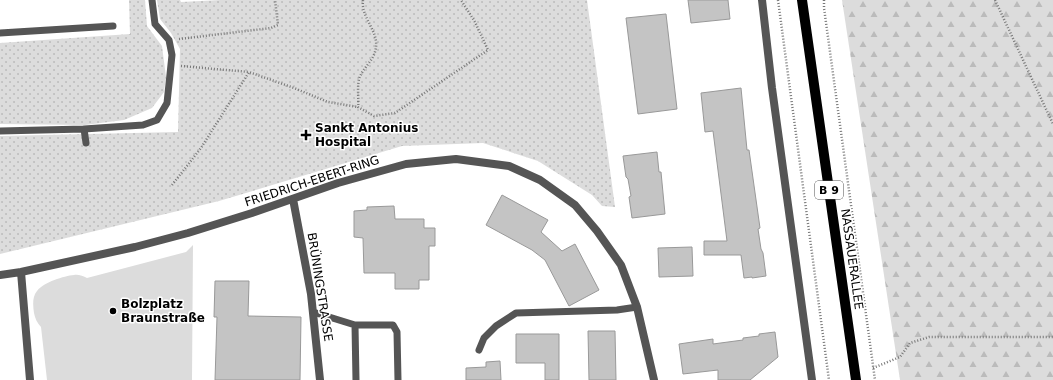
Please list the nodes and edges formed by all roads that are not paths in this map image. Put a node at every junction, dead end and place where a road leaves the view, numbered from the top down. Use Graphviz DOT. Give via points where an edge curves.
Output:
graph roads {
  1 [pos="152,0"];
  2 [pos="762,0"];
  3 [pos="802,0"];
  4 [pos="112,26"];
  5 [pos="0,33"];
  6 [pos="84,129"];
  7 [pos="0,131"];
  8 [pos="86,143"];
  9 [pos="293,199"];
  10 [pos="21,272"];
  11 [pos="0,275"];
  12 [pos="637,307"];
  13 [pos="313,312"];
  14 [pos="355,326"];
  15 [pos="479,350"];
  16 [pos="30,380"];
  17 [pos="320,380"];
  18 [pos="356,380"];
  19 [pos="398,380"];
  20 [pos="654,380"];
  21 [pos="812,380"];
  22 [pos="856,380"];
  1 -- 6 [label="lane" via="154,24 169,40 172,55 167,103 157,120 144,125"];
  2 -- 21 [label="street"];
  3 -- 22 [label="main road, NASSAUERALLEE / B 9"];
  4 -- 5 [label="lane"];
  6 -- 7 [label="lane"];
  6 -- 8 [label="lane"];
  9 -- 10 [label="street, FRIEDRICH-EBERT-RING" via="188,233"];
  9 -- 12 [label="street, FRIEDRICH-EBERT-RING" via="406,164 456,159 509,166 540,180 575,205 597,230 621,265"];
  9 -- 13 [label="street, BRÜNINGSTRASSE"];
  10 -- 11 [label="street, FRIEDRICH-EBERT-RING"];
  10 -- 16 [label="street"];
  12 -- 15 [label="lane" via="617,310 516,313 496,326 484,338"];
  12 -- 20 [label="street, FRIEDRICH-EBERT-RING"];
  13 -- 14 [label="lane"];
  13 -- 17 [label="street, BRÜNINGSTRASSE"];
  14 -- 18 [label="lane"];
  14 -- 19 [label="lane" via="390,325 396,328"];
}
